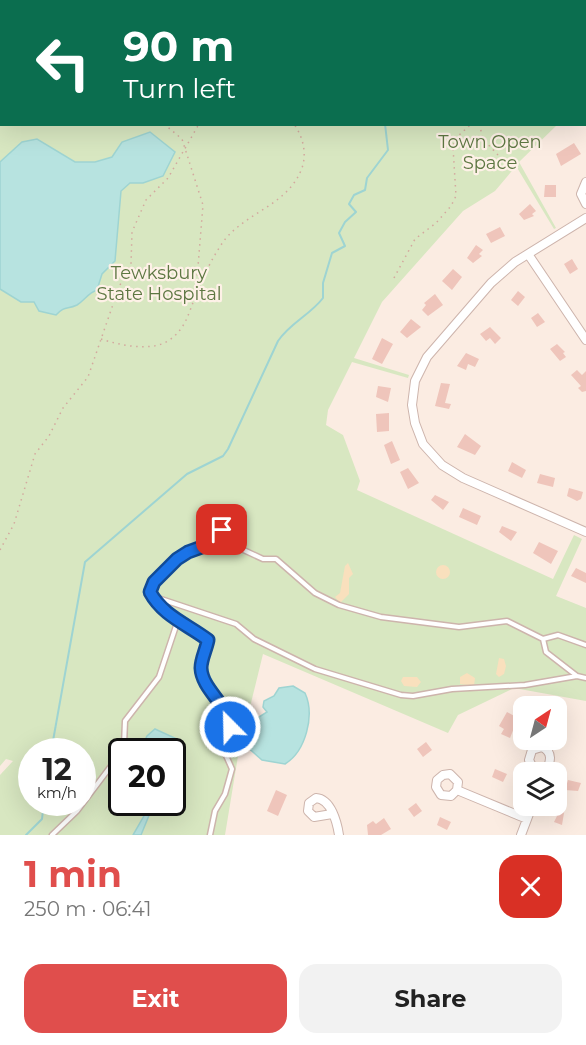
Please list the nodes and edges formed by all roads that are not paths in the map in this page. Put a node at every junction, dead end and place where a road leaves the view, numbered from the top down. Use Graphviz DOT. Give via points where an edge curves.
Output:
graph roads {
  1 [pos="586,182"];
  2 [pos="586,204"];
  3 [pos="586,218"];
  4 [pos="528,254"];
  5 [pos="586,340"];
  6 [pos="586,532"];
  7 [pos="210,544"];
  8 [pos="239,547"];
  9 [pos="154,598"];
  10 [pos="176,621"];
  11 [pos="543,639"];
  12 [pos="586,645"];
  13 [pos="578,676"];
  14 [pos="586,678"];
  15 [pos="457,790"];
  16 [pos="332,814"];
  17 [pos="528,816"];
  18 [pos="527,819"];
  19 [pos="52,835"];
  20 [pos="210,835"];
  21 [pos="339,835"];
  22 [pos="521,835"];
  1 -- 2 [label="street" via="581,194"];
  3 -- 4 [label="street"];
  4 -- 5 [label="street"];
  4 -- 6 [label="street" via="496,279 427,357 412,393 415,423 426,449 448,470"];
  7 -- 8 [label="lane"];
  7 -- 8 [label="lane" via="224,530"];
  7 -- 9 [label="lane" via="188,552 163,573 150,592"];
  8 -- 11 [label="lane" via="263,559 276,559 309,589 339,606 387,619 455,627 507,621"];
  9 -- 10 [label="lane"];
  9 -- 13 [label="lane" via="236,624 254,639 315,669 401,695 525,685"];
  10 -- 19 [label="lane" via="159,677 125,721 120,754 73,816"];
  10 -- 20 [label="lane" via="208,640 202,674 229,722 224,751 231,776 215,811"];
  11 -- 12 [label="lane" via="558,635"];
  11 -- 13 [label="lane" via="545,650"];
  13 -- 14 [label="lane"];
  15 -- 18 [label="street"];
  16 -- 21 [label="street"];
  17 -- 18 [label="street"];
  18 -- 22 [label="street"];
}
